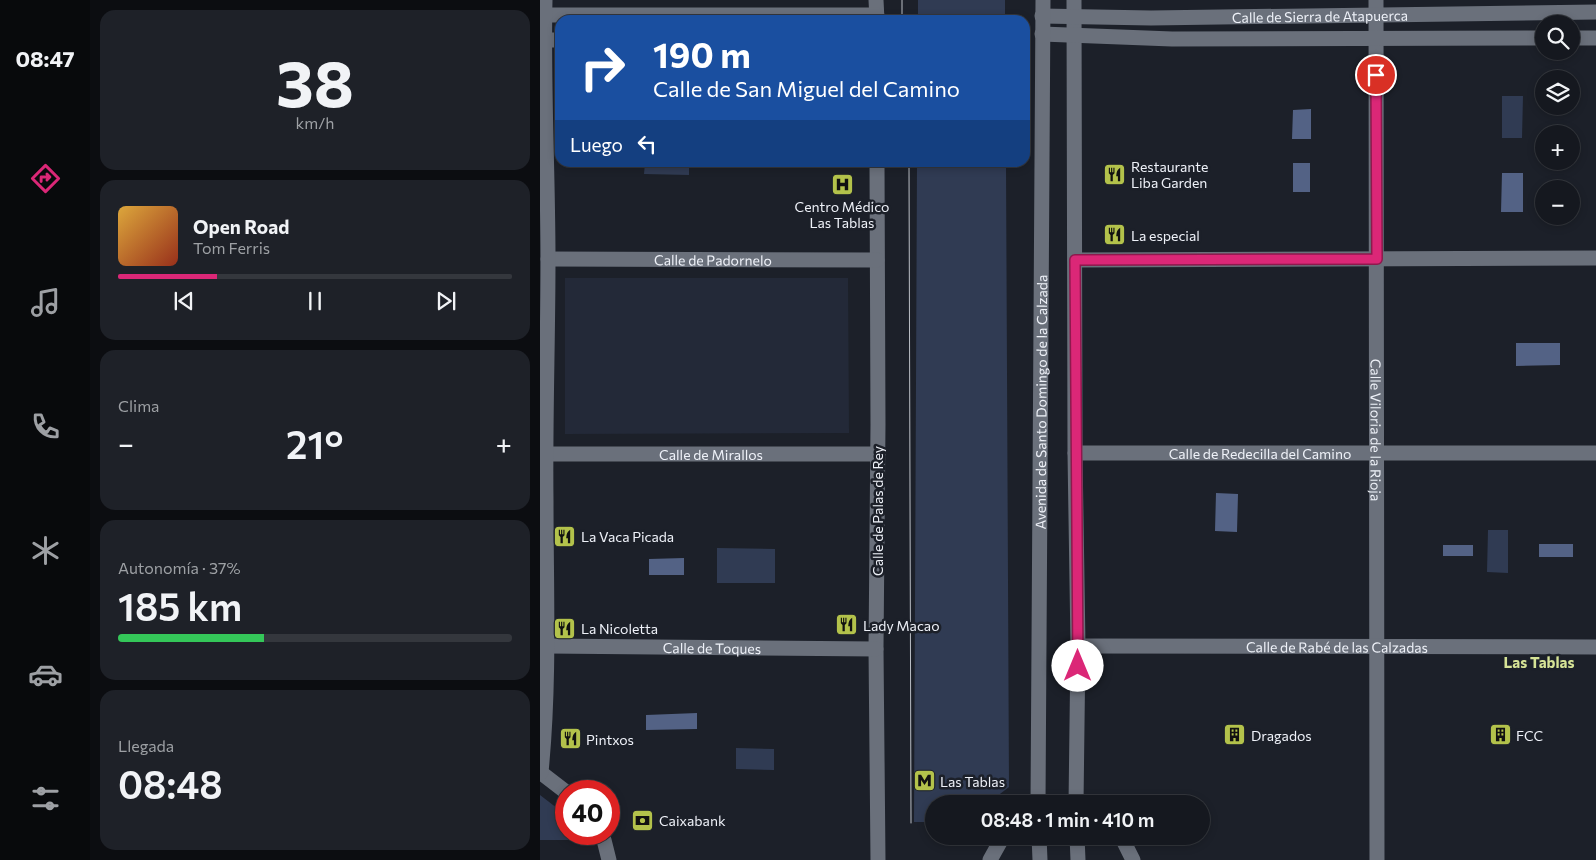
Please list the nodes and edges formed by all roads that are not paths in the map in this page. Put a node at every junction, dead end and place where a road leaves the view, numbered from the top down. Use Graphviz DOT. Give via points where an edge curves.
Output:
graph roads {
  1 [pos="1043,0"];
  2 [pos="1074,0"];
  3 [pos="1376,7"];
  4 [pos="543,10"];
  5 [pos="877,12"];
  6 [pos="1596,12"];
  7 [pos="1042,16"];
  8 [pos="1074,16"];
  9 [pos="1042,34"];
  10 [pos="1074,34"];
  11 [pos="1535,38"];
  12 [pos="1580,38"];
  13 [pos="1596,38"];
  14 [pos="1376,39"];
  15 [pos="542,40"];
  16 [pos="555,40"];
  17 [pos="877,167"];
  18 [pos="1596,258"];
  19 [pos="548,259"];
  20 [pos="1377,259"];
  21 [pos="877,260"];
  22 [pos="1075,260"];
  23 [pos="1075,453"];
  24 [pos="1377,453"];
  25 [pos="1596,453"];
  26 [pos="545,454"];
  27 [pos="878,454"];
  28 [pos="547,646"];
  29 [pos="1078,646"];
  30 [pos="1378,647"];
  31 [pos="1596,647"];
  32 [pos="876,648"];
  33 [pos="541,772"];
  34 [pos="555,783"];
  35 [pos="1038,795"];
  36 [pos="1076,795"];
  37 [pos="605,845"];
  38 [pos="998,845"];
  39 [pos="1039,845"];
  40 [pos="1077,845"];
  41 [pos="1126,845"];
  42 [pos="608,860"];
  43 [pos="878,860"];
  44 [pos="990,860"];
  45 [pos="1040,860"];
  46 [pos="1078,860"];
  47 [pos="1133,860"];
  48 [pos="1138,860"];
  49 [pos="1377,860"];
  1 -- 7 [label="street, Avenida de Santo Domingo de la Calzada"];
  2 -- 8 [label="street"];
  3 -- 6 [label="street, Calle de Sierra de Atapuerca"];
  3 -- 8 [label="street, Calle de Sierra de Atapuerca" via="1151,18"];
  3 -- 14 [label="street, Calle Viloria de la Rioja"];
  4 -- 5 [label="street"];
  4 -- 15 [label="street"];
  7 -- 8 [label="street, Calle de Sierra de Atapuerca"];
  7 -- 9 [label="street, Avenida de Santo Domingo de la Calzada"];
  8 -- 10 [label="street"];
  9 -- 10 [label="street, Calle de Sierra de Atapuerca"];
  9 -- 35 [label="street, Avenida de Santo Domingo de la Calzada"];
  10 -- 14 [label="street, Calle de Sierra de Atapuerca"];
  10 -- 22 [label="street"];
  11 -- 14 [label="street, Calle de Sierra de Atapuerca"];
  12 -- 13 [label="street"];
  14 -- 20 [label="street, Calle Viloria de la Rioja"];
  15 -- 16 [label="street"];
  15 -- 19 [label="street"];
  17 -- 21 [label="street, Calle de Palas de Rey"];
  18 -- 20 [label="street"];
  19 -- 21 [label="street, Calle de Padornelo"];
  19 -- 26 [label="street"];
  20 -- 22 [label="street"];
  20 -- 24 [label="street, Calle Viloria de la Rioja"];
  21 -- 27 [label="street, Calle de Palas de Rey"];
  22 -- 23 [label="street"];
  23 -- 24 [label="street, Calle de Redecilla del Camino"];
  23 -- 29 [label="street"];
  24 -- 25 [label="street, Calle de Redecilla del Camino"];
  24 -- 30 [label="street, Calle Viloria de la Rioja"];
  26 -- 27 [label="street, Calle de Mirallos"];
  26 -- 28 [label="street"];
  27 -- 32 [label="street, Calle de Palas de Rey"];
  28 -- 32 [label="street, Calle de Toques"];
  28 -- 33 [label="street" via="546,730"];
  29 -- 30 [label="street, Calle de Rabé de las Calzadas"];
  29 -- 36 [label="street"];
  30 -- 31 [label="street, Calle de Rabé de las Calzadas"];
  30 -- 49 [label="street, Calle Viloria de la Rioja"];
  32 -- 43 [label="street, Calle de Palas de Rey"];
  33 -- 34 [label="street"];
  37 -- 42 [label="street"];
  38 -- 44 [label="street"];
  39 -- 45 [label="street"];
  40 -- 46 [label="street"];
  41 -- 47 [label="street"];
  47 -- 48 [label="street"];
}
